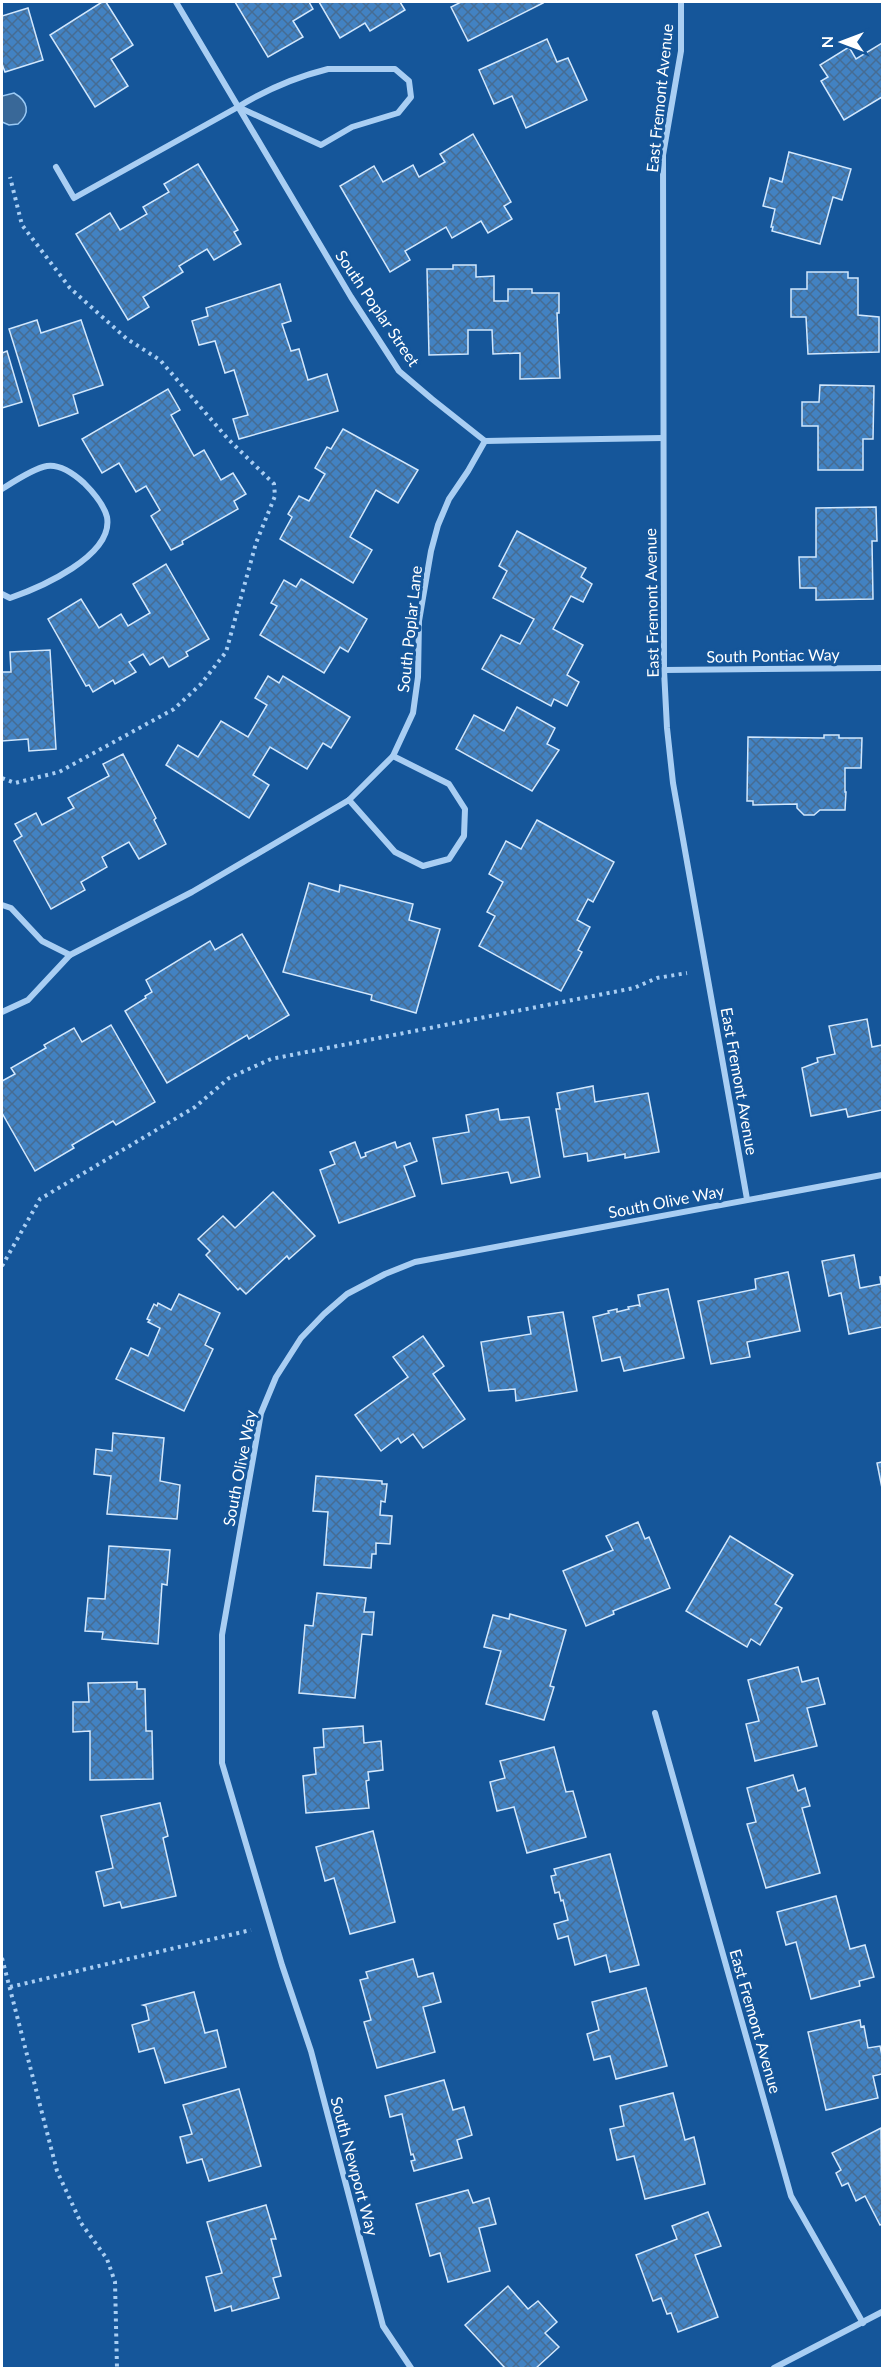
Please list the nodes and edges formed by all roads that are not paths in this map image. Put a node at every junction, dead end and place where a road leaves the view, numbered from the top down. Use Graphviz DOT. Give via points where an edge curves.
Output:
graph roads {
  1 [pos="176,2"];
  2 [pos="681,2"];
  3 [pos="238,107"];
  4 [pos="56,167"];
  5 [pos="663,438"];
  6 [pos="485,441"];
  7 [pos="2,489"];
  8 [pos="2,594"];
  9 [pos="882,668"];
  10 [pos="664,670"];
  11 [pos="393,756"];
  12 [pos="349,800"];
  13 [pos="2,905"];
  14 [pos="70,955"];
  15 [pos="2,1012"];
  16 [pos="882,1175"];
  17 [pos="747,1199"];
  18 [pos="655,1713"];
  19 [pos="282,1965"];
  20 [pos="882,2312"];
  21 [pos="863,2323"];
  22 [pos="411,2368"];
  23 [pos="774,2368"];
  1 -- 3 [label="street, South Poplar Street"];
  2 -- 5 [label="street, East Fremont Avenue" via="681,51 663,155"];
  3 -- 3 [label="street" via="282,83 328,69 395,69 409,81 411,97 398,113 352,127 321,144"];
  3 -- 4 [label="street" via="74,198"];
  3 -- 6 [label="street, South Poplar Street" via="399,371"];
  5 -- 6 [label="street"];
  5 -- 10 [label="street, East Fremont Avenue"];
  6 -- 11 [label="street, South Poplar Lane" via="449,499 438,525 420,621 413,713"];
  7 -- 8 [label="street" via="48,466 72,471 93,491 106,517 105,532 93,552 61,576 10,598"];
  9 -- 10 [label="street, South Pontiac Way"];
  10 -- 17 [label="street, East Fremont Avenue" via="673,783"];
  11 -- 12 [label="street, South Poplar Lane"];
  11 -- 12 [label="street" via="449,784 465,809 464,836 449,859 423,867 395,852"];
  12 -- 14 [label="street, South Poplar Lane" via="192,892"];
  13 -- 14 [label="street" via="11,908 42,941"];
  14 -- 15 [label="street, South Poplar Lane" via="28,1000"];
  16 -- 17 [label="street, South Olive Way"];
  17 -- 19 [label="street, South Olive Way" via="415,1262 347,1294 301,1338 276,1377 261,1413 222,1635 222,1763"];
  18 -- 21 [label="street, East Fremont Avenue" via="791,2196"];
  19 -- 22 [label="street, South Newport Way" via="311,2050 383,2326"];
  20 -- 21 [label="street"];
  21 -- 23 [label="street"];
}
